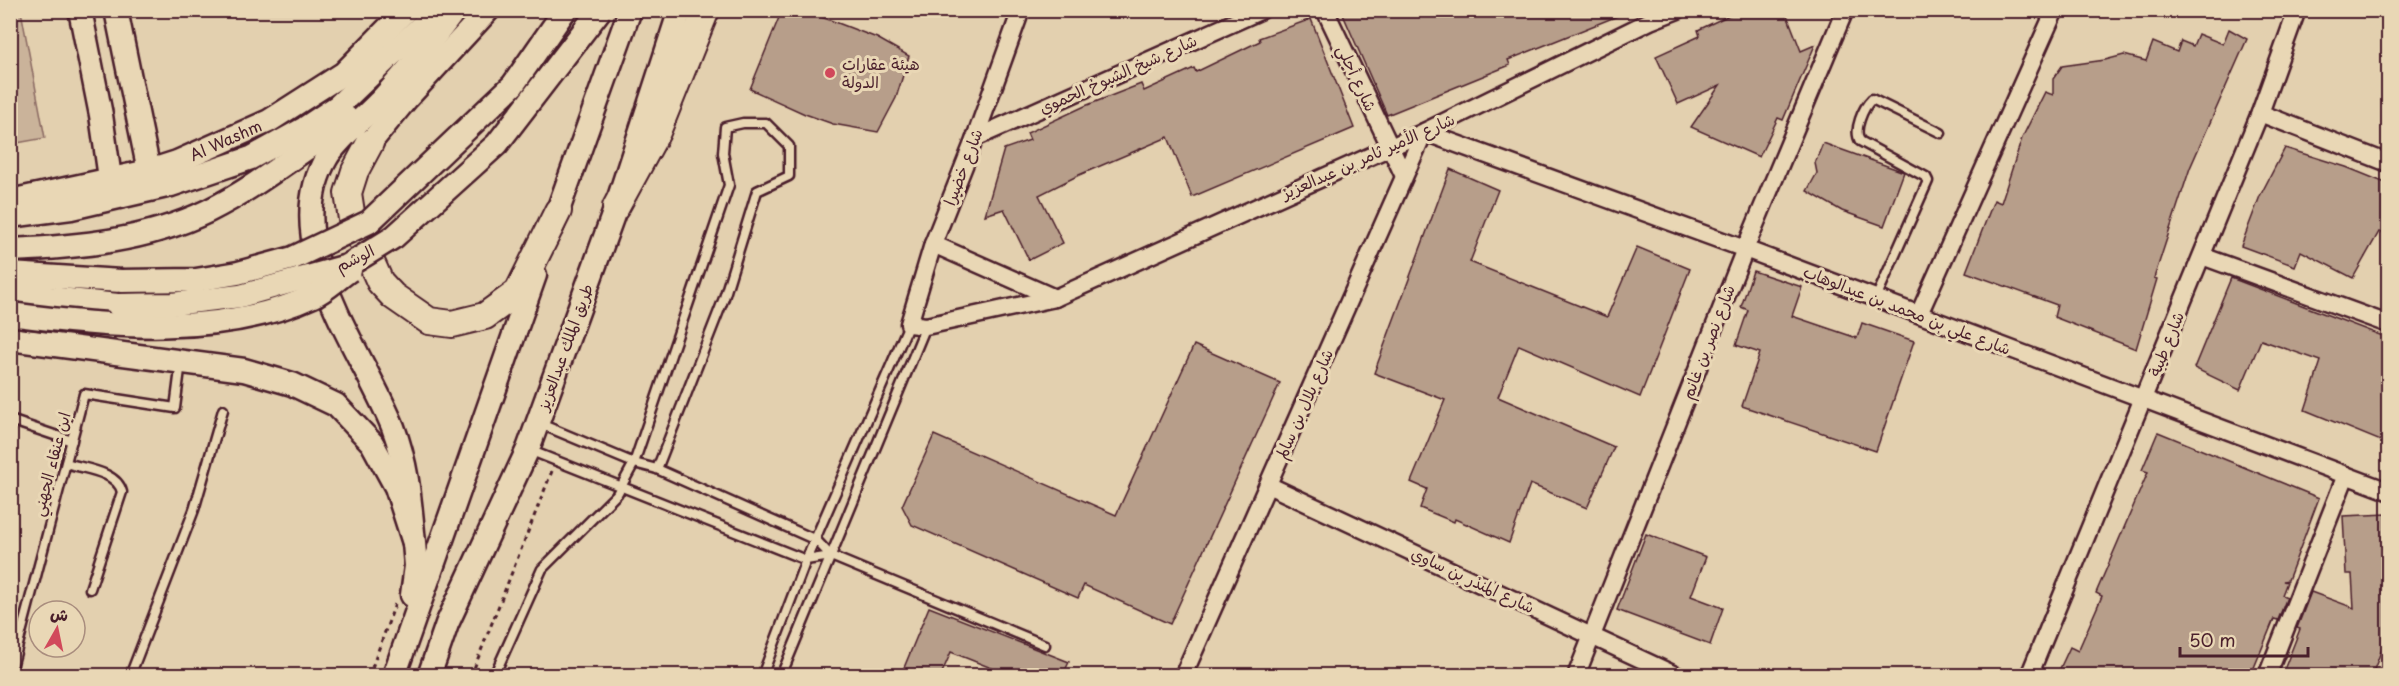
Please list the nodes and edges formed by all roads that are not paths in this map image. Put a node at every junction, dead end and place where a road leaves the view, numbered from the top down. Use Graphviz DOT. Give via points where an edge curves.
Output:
graph roads {
  1 [pos="80,10"];
  2 [pos="116,10"];
  3 [pos="406,10"];
  4 [pos="438,10"];
  5 [pos="446,10"];
  6 [pos="455,10"];
  7 [pos="488,10"];
  8 [pos="565,10"];
  9 [pos="600,10"];
  10 [pos="630,10"];
  11 [pos="680,10"];
  12 [pos="706,10"];
  13 [pos="1021,10"];
  14 [pos="1262,10"];
  15 [pos="1325,10"];
  16 [pos="1678,10"];
  17 [pos="1845,10"];
  18 [pos="2055,10"];
  19 [pos="2297,10"];
  20 [pos="1647,16"];
  21 [pos="2260,113"];
  22 [pos="1424,132"];
  23 [pos="1941,133"];
  24 [pos="975,138"];
  25 [pos="370,143"];
  26 [pos="1389,146"];
  27 [pos="2388,163"];
  28 [pos="149,171"];
  29 [pos="1404,176"];
  30 [pos="110,178"];
  31 [pos="10,201"];
  32 [pos="616,207"];
  33 [pos="558,211"];
  34 [pos="10,216"];
  35 [pos="394,237"];
  36 [pos="933,244"];
  37 [pos="1745,249"];
  38 [pos="10,250"];
  39 [pos="2202,256"];
  40 [pos="10,274"];
  41 [pos="10,294"];
  42 [pos="1055,298"];
  43 [pos="1876,298"];
  44 [pos="10,314"];
  45 [pos="1919,314"];
  46 [pos="2388,324"];
  47 [pos="917,325"];
  48 [pos="10,339"];
  49 [pos="181,360"];
  50 [pos="2143,399"];
  51 [pos="223,410"];
  52 [pos="10,420"];
  53 [pos="537,423"];
  54 [pos="72,441"];
  55 [pos="528,449"];
  56 [pos="66,463"];
  57 [pos="634,463"];
  58 [pos="657,469"];
  59 [pos="2346,475"];
  60 [pos="1268,485"];
  61 [pos="619,487"];
  62 [pos="2388,491"];
  63 [pos="816,540"];
  64 [pos="414,543"];
  65 [pos="831,556"];
  66 [pos="806,560"];
  67 [pos="90,589"];
  68 [pos="1593,636"];
  69 [pos="405,643"];
  70 [pos="1045,645"];
  71 [pos="10,675"];
  72 [pos="130,675"];
  73 [pos="394,675"];
  74 [pos="429,675"];
  75 [pos="494,675"];
  76 [pos="762,675"];
  77 [pos="782,675"];
  78 [pos="1183,675"];
  79 [pos="1576,675"];
  80 [pos="1677,675"];
  81 [pos="2029,675"];
  82 [pos="2267,675"];
  1 -- 30 [label="street"];
  2 -- 28 [label="street"];
  3 -- 28 [label="street, Al Washm" via="344,74 269,121"];
  4 -- 34 [label="street, Al Washm" via="338,106 251,158 171,185 71,208"];
  5 -- 38 [label="street" via="335,129 208,211 158,230 77,247"];
  6 -- 64 [label="street" via="414,65 327,156 313,194 311,236 335,312 393,429 408,476"];
  7 -- 25 [label="street"];
  8 -- 40 [label="street, bridge" via="513,85 369,222 293,258 196,280 120,281"];
  9 -- 35 [label="street, الوشم, bridge" via="497,144"];
  10 -- 33 [label="street"];
  11 -- 32 [label="street, طريق الملك عبدالعزيز"];
  12 -- 32 [label="main road" via="657,132"];
  13 -- 24 [label="street, شارع خضيرا"];
  14 -- 24 [label="street, شارع شيخ الشيوخ الحموي"];
  15 -- 26 [label="street, شارع أجلي"];
  16 -- 20 [label="street, شارع الأمير ثامر بن عبدالعزيز"];
  17 -- 37 [label="street, شارع نصر بن غانم"];
  18 -- 45 [label="street"];
  19 -- 21 [label="street, شارع طيبة"];
  20 -- 22 [label="street, شارع الأمير ثامر بن عبدالعزيز"];
  21 -- 27 [label="street"];
  21 -- 39 [label="street, شارع طيبة"];
  22 -- 26 [label="street, شارع الأمير ثامر بن عبدالعزيز"];
  22 -- 29 [label="street, شارع بلال بن سالم"];
  22 -- 37 [label="street, شارع علي بن محمد بن عبدالوهاب"];
  23 -- 43 [label="lane" via="1872,99 1857,130 1860,141 1928,181"];
  24 -- 36 [label="street, شارع خضيرا"];
  25 -- 33 [label="main road" via="348,193 352,219 380,282 429,321 452,324 485,316 518,292"];
  26 -- 29 [label="street, شارع أجلي"];
  26 -- 42 [label="street, شارع الأمير ثامر بن عبدالعزيز"];
  28 -- 30 [label="street, Al Washm"];
  29 -- 60 [label="street, شارع بلال بن سالم"];
  30 -- 31 [label="street, Al Washm"];
  32 -- 53 [label="street, طريق الملك عبدالعزيز"];
  33 -- 69 [label="street"];
  35 -- 41 [label="street, الوشم, bridge" via="347,266 240,296 118,305"];
  35 -- 44 [label="street, bridge" via="315,295 277,310 227,321 155,326"];
  36 -- 42 [label="street"];
  36 -- 47 [label="street, شارع خضيرا"];
  37 -- 43 [label="street, شارع علي بن محمد بن عبدالوهاب"];
  37 -- 68 [label="street, شارع نصر بن غانم"];
  39 -- 46 [label="street"];
  39 -- 50 [label="street, شارع طيبة"];
  42 -- 47 [label="street, شارع الأمير ثامر بن عبدالعزيز"];
  43 -- 45 [label="street, شارع علي بن محمد بن عبدالوهاب"];
  45 -- 50 [label="street, شارع علي بن محمد بن عبدالوهاب"];
  47 -- 63 [label="lane"];
  47 -- 65 [label="lane"];
  48 -- 49 [label="street"];
  49 -- 54 [label="lane, ابن عنقاء الجهني" via="175,408 84,394"];
  49 -- 64 [label="street" via="244,370 292,384 336,405 372,443 396,487"];
  50 -- 59 [label="street, شارع علي بن محمد بن عبدالوهاب"];
  50 -- 81 [label="street, شارع طيبة"];
  51 -- 72 [label="lane" via="194,510"];
  52 -- 54 [label="lane"];
  53 -- 55 [label="street, طريق الملك عبدالعزيز"];
  53 -- 57 [label="lane"];
  54 -- 56 [label="lane, ابن عنقاء الجهني"];
  55 -- 61 [label="lane"];
  55 -- 74 [label="street, طريق الملك عبدالعزيز" via="447,624"];
  56 -- 67 [label="lane" via="114,478 122,492"];
  56 -- 71 [label="lane, ابن عنقاء الجهني"];
  57 -- 58 [label="lane"];
  57 -- 58 [label="lane" via="729,185 723,153 725,127 766,123 789,146 789,176 757,191 724,298"];
  57 -- 61 [label="lane"];
  58 -- 63 [label="lane"];
  59 -- 62 [label="street, شارع علي بن محمد بن عبدالوهاب"];
  59 -- 82 [label="street"];
  60 -- 68 [label="street, شارع المنذر بن ساوي"];
  60 -- 78 [label="street, شارع بلال بن سالم"];
  61 -- 66 [label="lane"];
  61 -- 75 [label="lane" via="542,569"];
  63 -- 65 [label="lane"];
  63 -- 66 [label="lane"];
  64 -- 69 [label="street" via="416,566"];
  65 -- 66 [label="lane"];
  65 -- 70 [label="lane"];
  65 -- 77 [label="lane"];
  66 -- 76 [label="lane"];
  68 -- 79 [label="street, شارع نصر بن غانم"];
  68 -- 80 [label="street, شارع المنذر بن ساوي"];
  69 -- 73 [label="street"];
}
